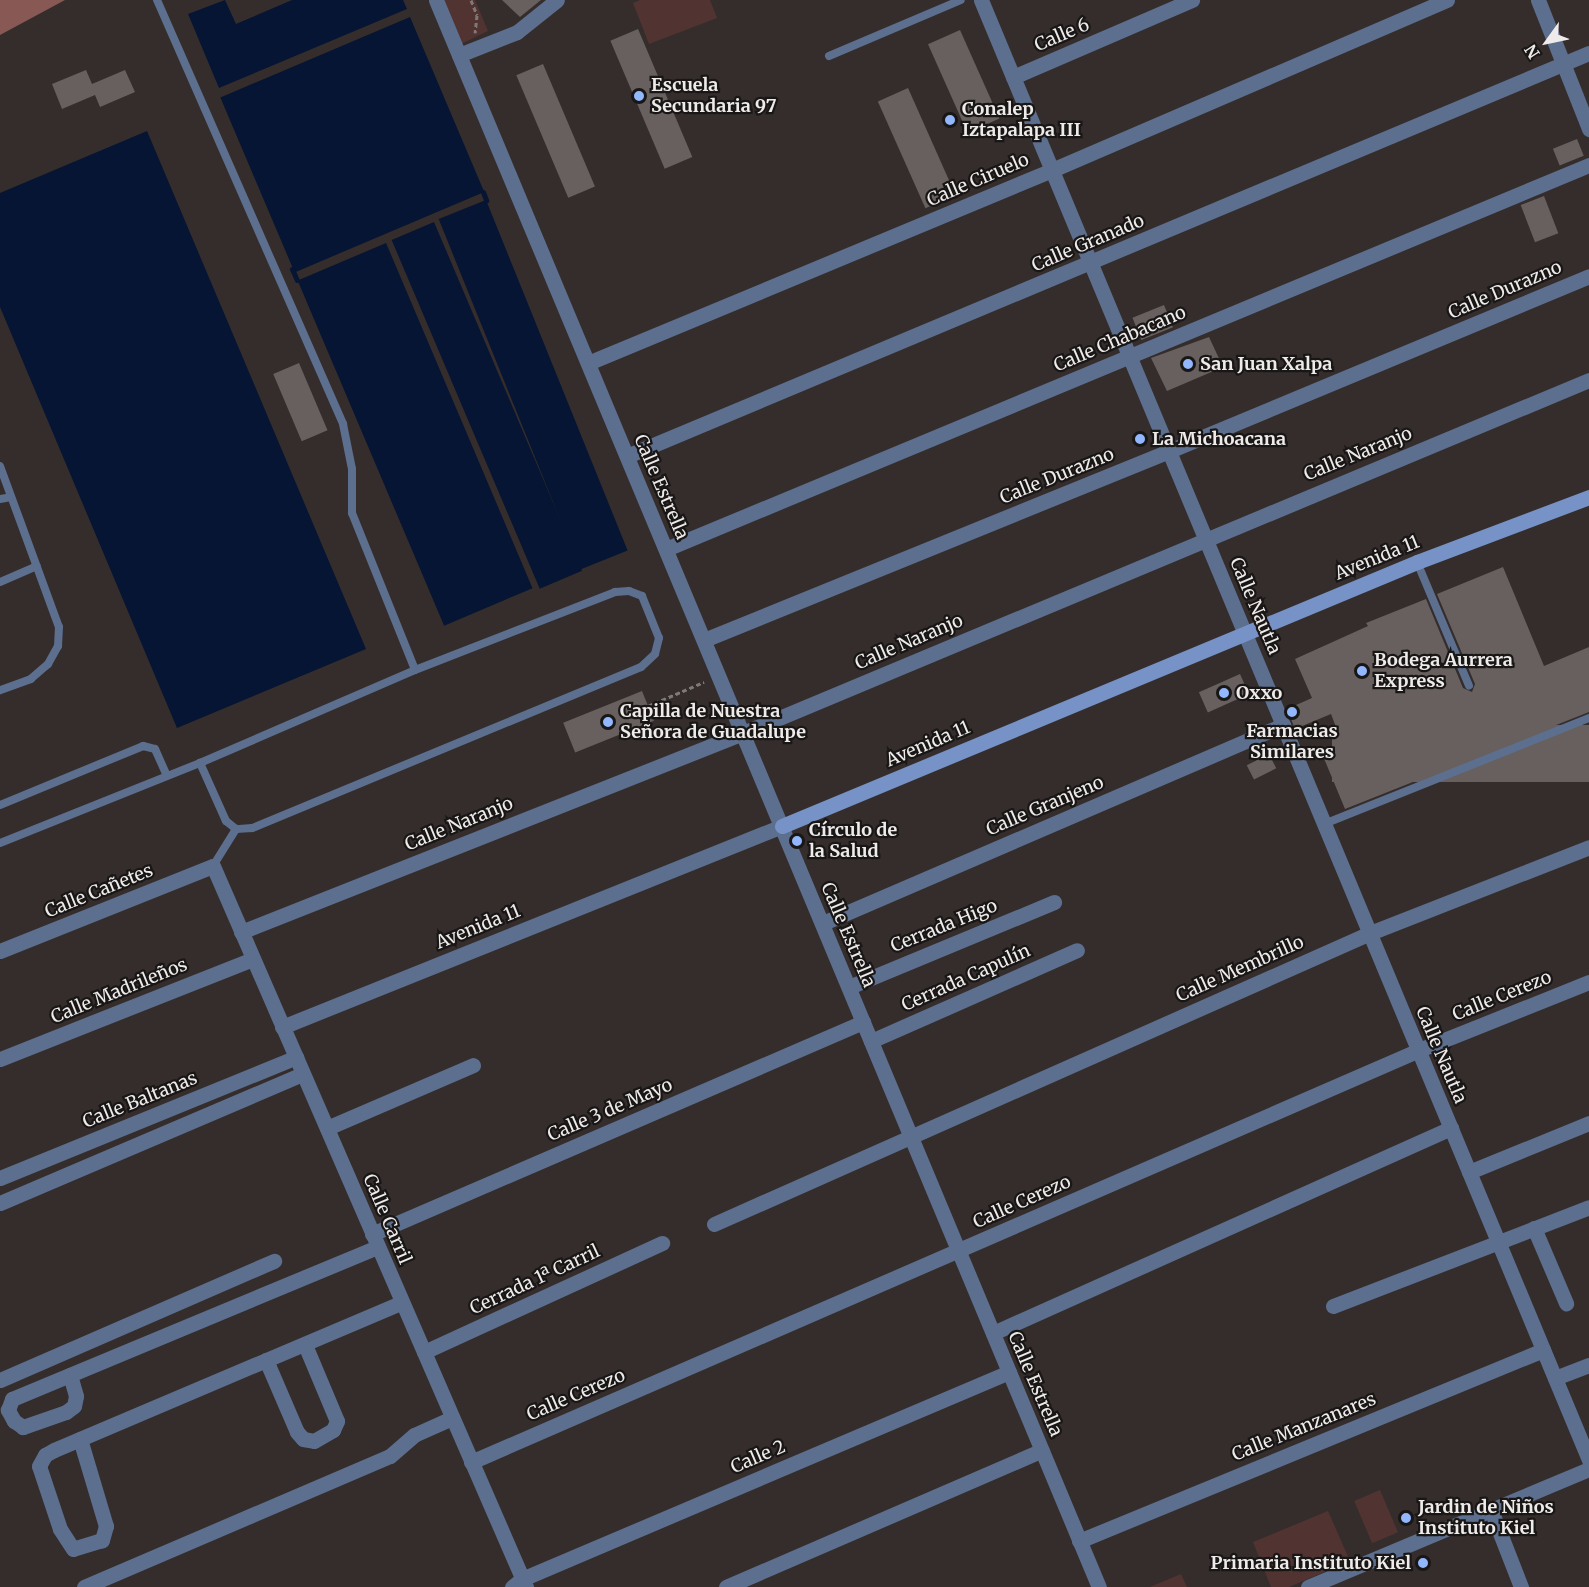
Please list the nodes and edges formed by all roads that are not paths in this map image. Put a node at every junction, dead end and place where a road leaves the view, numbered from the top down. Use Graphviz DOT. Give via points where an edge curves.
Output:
graph roads {
  1 [pos="157,0"];
  2 [pos="436,0"];
  3 [pos="557,0"];
  4 [pos="961,0"];
  5 [pos="981,0"];
  6 [pos="1192,0"];
  7 [pos="1447,0"];
  8 [pos="1538,0"];
  9 [pos="466,53"];
  10 [pos="1589,53"];
  11 [pos="829,56"];
  12 [pos="1564,64"];
  13 [pos="1013,77"];
  14 [pos="1589,129"];
  15 [pos="1589,165"];
  16 [pos="1052,170"];
  17 [pos="1091,263"];
  18 [pos="1589,276"];
  19 [pos="1129,356"];
  20 [pos="588,363"];
  21 [pos="1589,380"];
  22 [pos="1169,451"];
  23 [pos="627,456"];
  24 [pos="0,466"];
  25 [pos="11,497"];
  26 [pos="1589,497"];
  27 [pos="0,499"];
  28 [pos="1205,538"];
  29 [pos="666,549"];
  30 [pos="1418,562"];
  31 [pos="37,566"];
  32 [pos="0,582"];
  33 [pos="1245,633"];
  34 [pos="704,640"];
  35 [pos="415,670"];
  36 [pos="1469,686"];
  37 [pos="0,690"];
  38 [pos="1589,718"];
  39 [pos="1283,725"];
  40 [pos="743,733"];
  41 [pos="200,763"];
  42 [pos="166,774"];
  43 [pos="0,805"];
  44 [pos="1324,824"];
  45 [pos="782,826"];
  46 [pos="236,829"];
  47 [pos="0,843"];
  48 [pos="1589,847"];
  49 [pos="213,866"];
  50 [pos="1054,902"];
  51 [pos="822,924"];
  52 [pos="241,932"];
  53 [pos="1370,933"];
  54 [pos="1077,950"];
  55 [pos="0,951"];
  56 [pos="253,959"];
  57 [pos="1589,982"];
  58 [pos="849,987"];
  59 [pos="863,1022"];
  60 [pos="282,1027"];
  61 [pos="871,1041"];
  62 [pos="1419,1050"];
  63 [pos="296,1057"];
  64 [pos="0,1059"];
  65 [pos="473,1065"];
  66 [pos="303,1074"];
  67 [pos="1589,1123"];
  68 [pos="327,1128"];
  69 [pos="1451,1128"];
  70 [pos="911,1137"];
  71 [pos="1469,1172"];
  72 [pos="0,1178"];
  73 [pos="0,1203"];
  74 [pos="1589,1207"];
  75 [pos="714,1224"];
  76 [pos="1534,1228"];
  77 [pos="375,1241"];
  78 [pos="1498,1241"];
  79 [pos="662,1243"];
  80 [pos="959,1251"];
  81 [pos="274,1262"];
  82 [pos="402,1302"];
  83 [pos="1566,1303"];
  84 [pos="1334,1306"];
  85 [pos="993,1333"];
  86 [pos="305,1345"];
  87 [pos="1543,1350"];
  88 [pos="424,1352"];
  89 [pos="266,1360"];
  90 [pos="1589,1365"];
  91 [pos="1009,1372"];
  92 [pos="70,1376"];
  93 [pos="1555,1378"];
  94 [pos="0,1380"];
  95 [pos="452,1418"];
  96 [pos="1584,1432"];
  97 [pos="80,1439"];
  98 [pos="1042,1450"];
  99 [pos="1589,1460"];
  100 [pos="471,1462"];
  101 [pos="1589,1469"];
  102 [pos="1491,1510"];
  103 [pos="1079,1540"];
  104 [pos="520,1584"];
  105 [pos="84,1587"];
  106 [pos="726,1587"];
  107 [pos="1099,1587"];
  108 [pos="1308,1587"];
  109 [pos="1521,1587"];
  1 -- 35 [label="lane" via="343,424 352,470 352,513"];
  2 -- 9 [label="street, Calle Estrella"];
  3 -- 9 [label="street" via="517,32"];
  4 -- 11 [label="lane"];
  5 -- 13 [label="street, Calle Nautla"];
  6 -- 13 [label="street, Calle 6"];
  7 -- 16 [label="street, Calle Ciruelo"];
  8 -- 12 [label="street"];
  9 -- 20 [label="street, Calle Estrella"];
  10 -- 12 [label="street, Calle Granado"];
  12 -- 14 [label="street"];
  12 -- 17 [label="street, Calle Granado"];
  13 -- 16 [label="street, Calle Nautla"];
  15 -- 19 [label="street, Calle Chabacano"];
  16 -- 17 [label="street, Calle Nautla"];
  16 -- 20 [label="street, Calle Ciruelo"];
  17 -- 19 [label="street, Calle Nautla"];
  17 -- 23 [label="street, Calle Granado"];
  18 -- 22 [label="street, Calle Durazno"];
  19 -- 22 [label="street, Calle Nautla"];
  19 -- 29 [label="street, Calle Chabacano"];
  20 -- 23 [label="street, Calle Estrella"];
  21 -- 28 [label="street, Calle Naranjo"];
  22 -- 28 [label="street, Calle Nautla"];
  22 -- 34 [label="street, Calle Durazno"];
  23 -- 29 [label="street, Calle Estrella"];
  24 -- 25 [label="lane"];
  25 -- 27 [label="lane"];
  25 -- 31 [label="lane"];
  26 -- 30 [label="street, Avenida 11"];
  28 -- 33 [label="street, Calle Nautla"];
  28 -- 40 [label="street, Calle Naranjo"];
  29 -- 34 [label="street, Calle Estrella"];
  30 -- 33 [label="street, Avenida 11"];
  30 -- 36 [label="lane"];
  31 -- 32 [label="lane"];
  31 -- 37 [label="lane" via="59,627 58,646 48,664 31,679"];
  33 -- 39 [label="street, Calle Nautla"];
  33 -- 45 [label="street, Avenida 11"];
  34 -- 40 [label="street, Calle Estrella"];
  35 -- 41 [label="lane"];
  35 -- 46 [label="lane" via="615,591 642,597 659,638 655,654 641,667 252,828"];
  38 -- 44 [label="lane"];
  39 -- 44 [label="street, Calle Nautla"];
  39 -- 51 [label="street, Calle Granjeno"];
  40 -- 45 [label="street, Calle Estrella"];
  40 -- 52 [label="street, Calle Naranjo"];
  41 -- 42 [label="lane"];
  41 -- 46 [label="lane" via="226,820"];
  42 -- 43 [label="lane" via="155,749 143,746"];
  42 -- 47 [label="lane"];
  44 -- 53 [label="street, Calle Nautla"];
  45 -- 51 [label="street, Calle Estrella"];
  45 -- 60 [label="street, Avenida 11"];
  46 -- 49 [label="lane"];
  48 -- 53 [label="street, Calle Membrillo"];
  49 -- 52 [label="street, Calle Carril"];
  49 -- 55 [label="street, Calle Cañetes"];
  50 -- 58 [label="street, Cerrada Higo"];
  51 -- 58 [label="street, Calle Estrella"];
  52 -- 56 [label="street, Calle Carril"];
  53 -- 62 [label="street, Calle Nautla"];
  53 -- 70 [label="street, Calle Membrillo"];
  54 -- 61 [label="street, Cerrada Capulín"];
  56 -- 60 [label="street, Calle Carril"];
  56 -- 64 [label="street, Calle Madrileños"];
  57 -- 62 [label="street, Calle Cerezo"];
  58 -- 59 [label="street, Calle Estrella"];
  59 -- 61 [label="street, Calle Estrella"];
  59 -- 77 [label="street, Calle 3 de Mayo"];
  60 -- 63 [label="street, Calle Carril"];
  61 -- 70 [label="street, Calle Estrella"];
  62 -- 69 [label="street, Calle Nautla"];
  62 -- 80 [label="street, Calle Cerezo"];
  63 -- 66 [label="street, Calle Carril"];
  63 -- 72 [label="street, Calle Baltanas"];
  65 -- 68 [label="street"];
  66 -- 68 [label="street, Calle Carril"];
  66 -- 73 [label="street"];
  67 -- 71 [label="street"];
  68 -- 77 [label="street, Calle Carril"];
  69 -- 71 [label="street, Calle Nautla"];
  69 -- 85 [label="street"];
  70 -- 75 [label="street, Calle Membrillo"];
  70 -- 80 [label="street, Calle Estrella"];
  71 -- 78 [label="street, Calle Nautla"];
  74 -- 76 [label="street"];
  76 -- 78 [label="street"];
  76 -- 83 [label="street"];
  77 -- 82 [label="street, Calle Carril"];
  77 -- 92 [label="street, Calle 3 de Mayo"];
  78 -- 84 [label="street"];
  78 -- 87 [label="street, Calle Nautla"];
  79 -- 88 [label="street, Cerrada 1ª Carril"];
  80 -- 85 [label="street, Calle Estrella"];
  80 -- 100 [label="street, Calle Cerezo"];
  81 -- 94 [label="street"];
  82 -- 86 [label="street"];
  82 -- 88 [label="street, Calle Carril"];
  85 -- 91 [label="street, Calle Estrella"];
  86 -- 89 [label="street"];
  86 -- 89 [label="street" via="337,1421 333,1430 314,1441 303,1439 297,1432"];
  87 -- 93 [label="street, Calle Nautla"];
  87 -- 103 [label="street, Calle Manzanares"];
  88 -- 95 [label="street, Calle Carril"];
  89 -- 97 [label="street"];
  90 -- 93 [label="street"];
  91 -- 98 [label="street, Calle Estrella"];
  91 -- 104 [label="street, Calle 2"];
  93 -- 96 [label="street, Calle Nautla"];
  95 -- 100 [label="street, Calle Carril"];
  95 -- 105 [label="street" via="414,1435 390,1456"];
  96 -- 99 [label="street, Calle Nautla"];
  97 -- 97 [label="street" via="106,1526 102,1540 73,1549 60,1530 39,1466 45,1455"];
  98 -- 103 [label="street, Calle Estrella"];
  98 -- 106 [label="street"];
  100 -- 104 [label="street, Calle Carril"];
  101 -- 102 [label="street"];
  102 -- 108 [label="street"];
  102 -- 109 [label="street"];
  103 -- 107 [label="street, Calle Estrella"];
}
